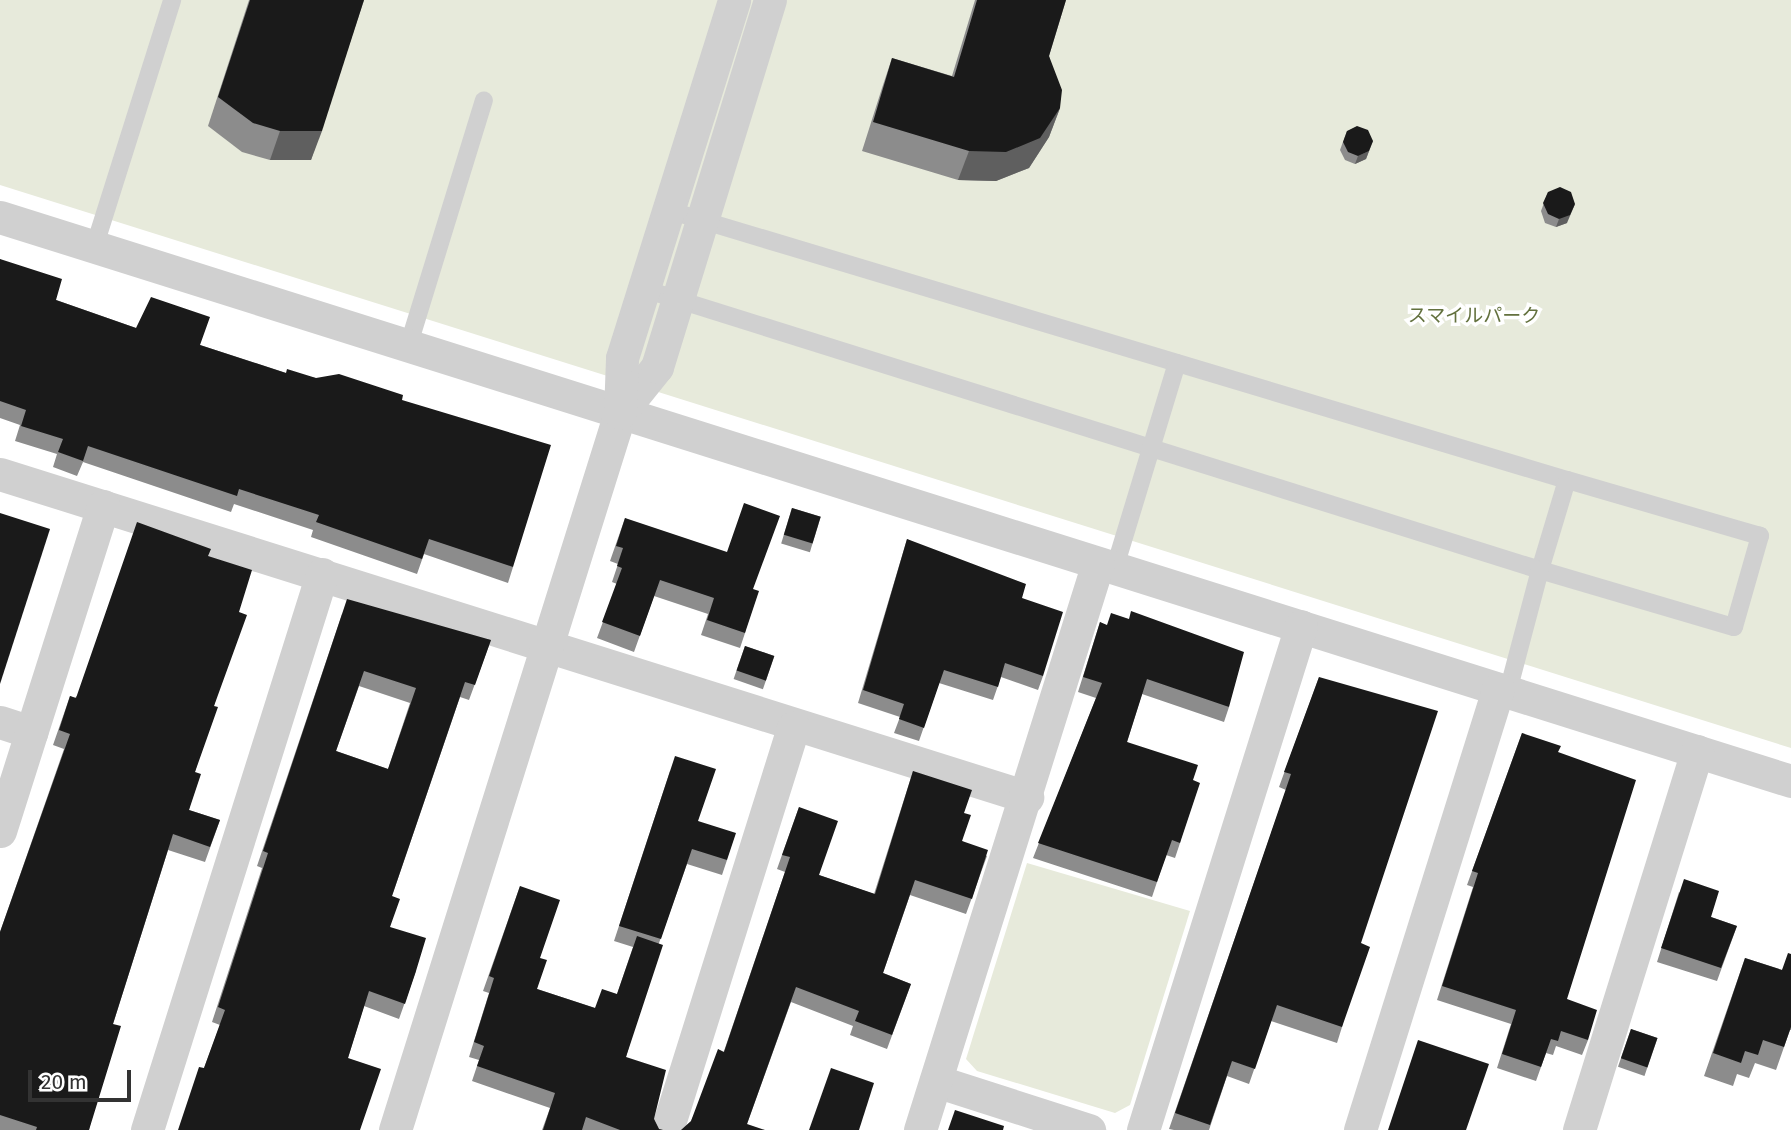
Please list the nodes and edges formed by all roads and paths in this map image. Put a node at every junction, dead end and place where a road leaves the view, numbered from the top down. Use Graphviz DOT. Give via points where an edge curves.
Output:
graph roads {
  1 [pos="172,0"];
  2 [pos="734,0"];
  3 [pos="770,0"];
  4 [pos="484,100"];
  5 [pos="668,210"];
  6 [pos="0,217"];
  7 [pos="702,220"];
  8 [pos="94,248"];
  9 [pos="644,289"];
  10 [pos="677,300"];
  11 [pos="408,347"];
  12 [pos="1177,363"];
  13 [pos="620,414"];
  14 [pos="1151,449"];
  15 [pos="0,474"];
  16 [pos="1567,480"];
  17 [pos="103,506"];
  18 [pos="1107,565"];
  19 [pos="1540,570"];
  20 [pos="322,574"];
  21 [pos="1301,626"];
  22 [pos="549,645"];
  23 [pos="1503,690"];
  24 [pos="0,722"];
  25 [pos="793,727"];
  26 [pos="31,732"];
  27 [pos="1696,751"];
  28 [pos="1791,781"];
  29 [pos="1027,797"];
  30 [pos="0,831"];
  31 [pos="936,1081"];
  32 [pos="147,1130"];
  33 [pos="395,1130"];
  34 [pos="667,1130"];
  35 [pos="920,1130"];
  36 [pos="1089,1130"];
  37 [pos="1143,1130"];
  38 [pos="1360,1130"];
  39 [pos="1579,1130"];
  1 -- 8 [label="lane"];
  2 -- 5 [label="street"];
  3 -- 7 [label="street"];
  4 -- 11 [label="lane"];
  5 -- 7 [label="lane"];
  5 -- 9 [label="street"];
  6 -- 8 [label="street"];
  7 -- 10 [label="street"];
  7 -- 12 [label="lane"];
  8 -- 11 [label="street"];
  9 -- 10 [label="lane"];
  9 -- 13 [label="street" via="622,358"];
  10 -- 13 [label="street" via="657,367"];
  10 -- 14 [label="lane"];
  11 -- 13 [label="street"];
  12 -- 14 [label="lane"];
  12 -- 16 [label="lane"];
  13 -- 18 [label="street"];
  13 -- 22 [label="street"];
  14 -- 18 [label="lane"];
  14 -- 19 [label="lane"];
  15 -- 17 [label="street"];
  16 -- 19 [label="lane"];
  16 -- 19 [label="lane" via="1760,537 1738,614 1734,627"];
  17 -- 20 [label="street"];
  17 -- 26 [label="street"];
  18 -- 21 [label="street"];
  18 -- 29 [label="street"];
  19 -- 23 [label="lane"];
  20 -- 22 [label="street"];
  20 -- 32 [label="street"];
  21 -- 23 [label="street"];
  21 -- 37 [label="street"];
  22 -- 25 [label="street"];
  22 -- 33 [label="street"];
  23 -- 27 [label="street"];
  23 -- 38 [label="street"];
  24 -- 26 [label="street"];
  25 -- 29 [label="street"];
  25 -- 34 [label="street"];
  26 -- 30 [label="street"];
  27 -- 28 [label="street"];
  27 -- 39 [label="street"];
  29 -- 31 [label="street"];
  31 -- 35 [label="street"];
  31 -- 36 [label="street"];
}
